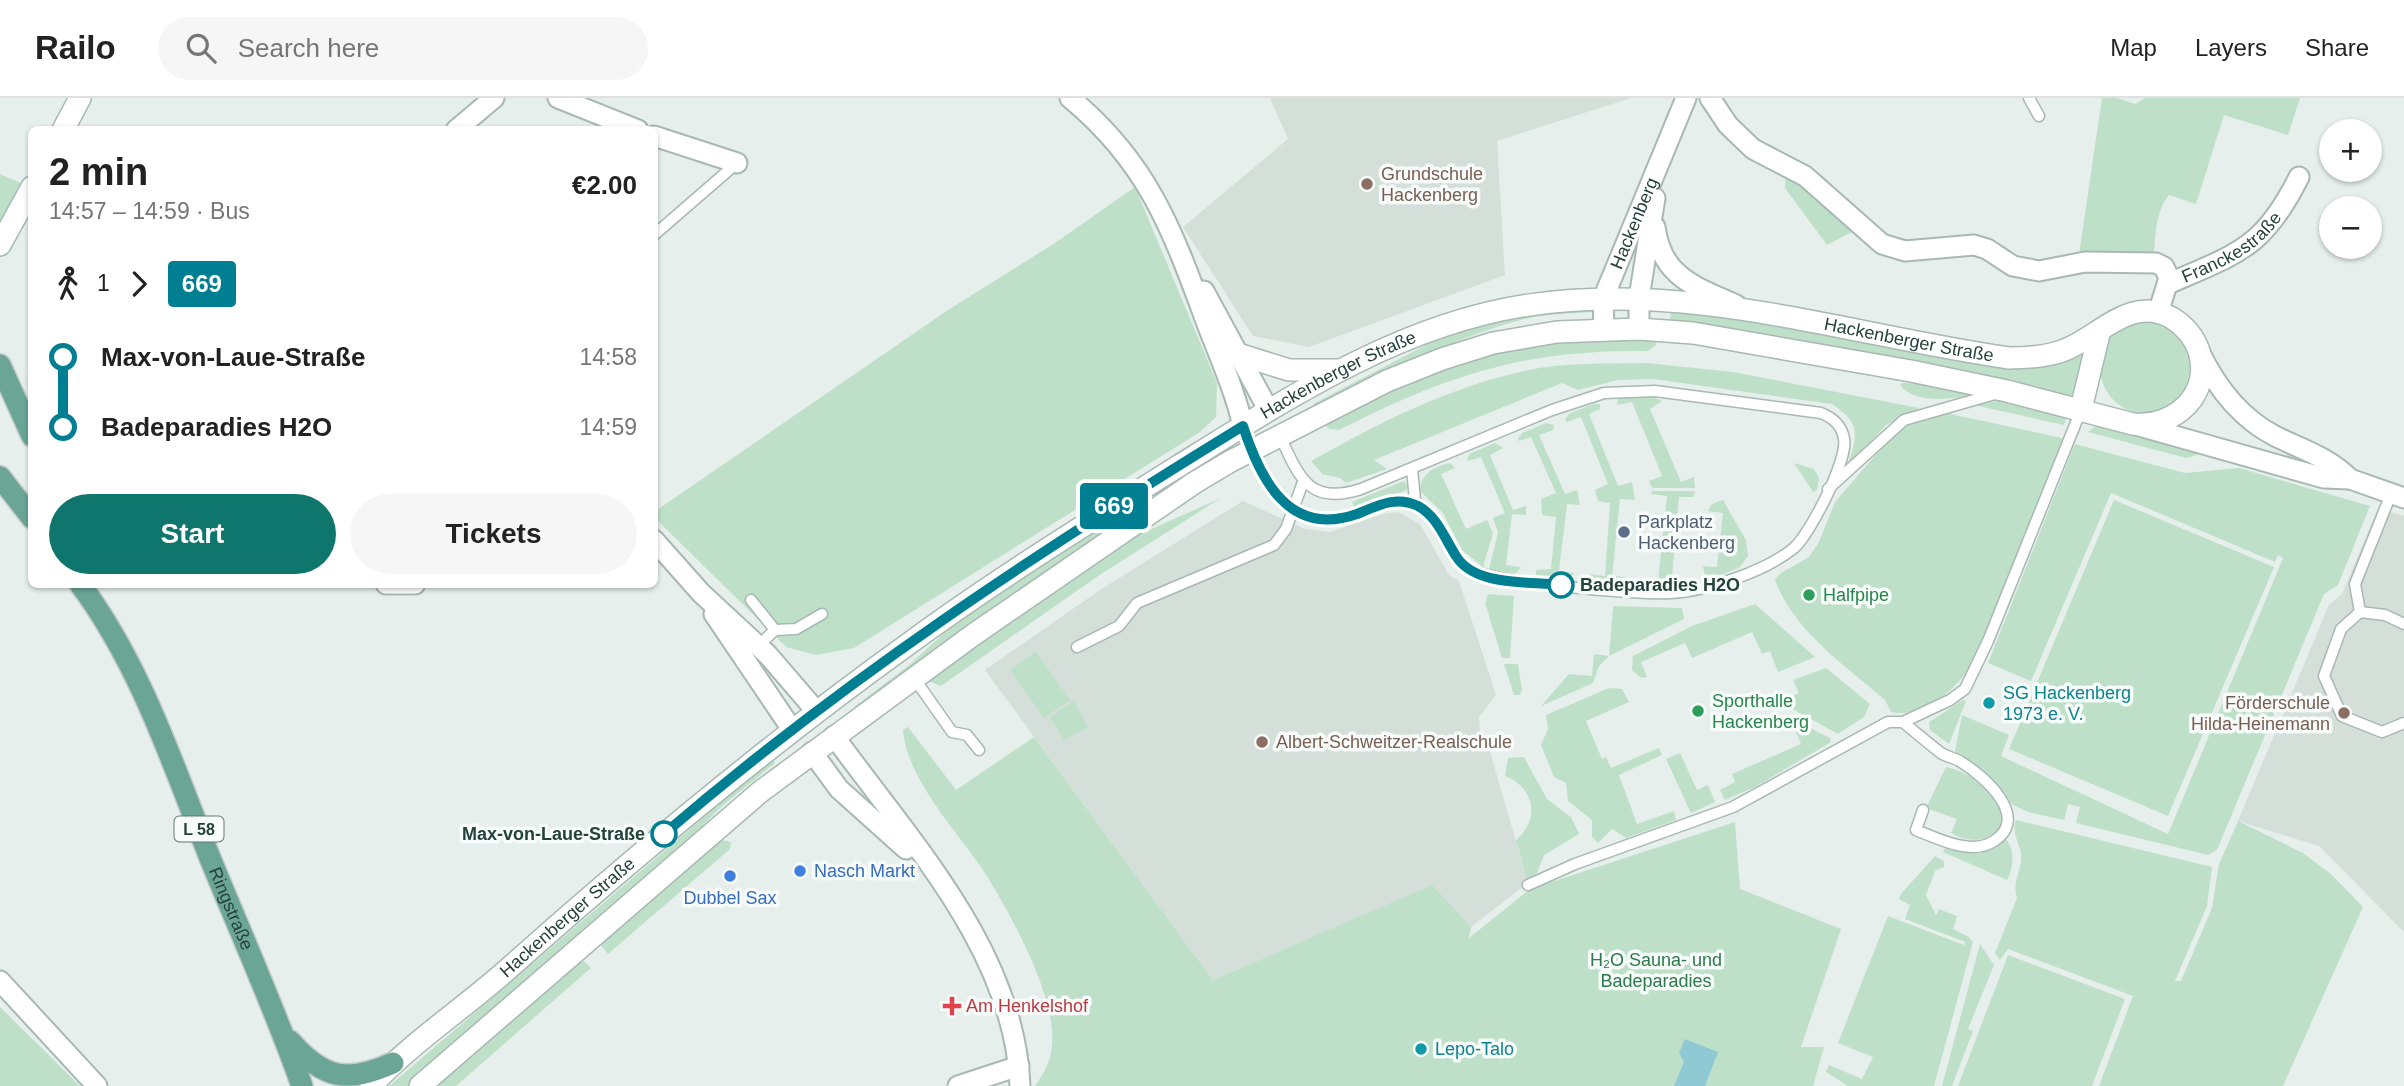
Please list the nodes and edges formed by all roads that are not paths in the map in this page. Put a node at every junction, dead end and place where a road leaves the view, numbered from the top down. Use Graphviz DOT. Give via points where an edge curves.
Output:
graph roads {
  1 [pos="80,98"];
  2 [pos="494,98"];
  3 [pos="558,98"];
  4 [pos="1070,98"];
  5 [pos="1686,98"];
  6 [pos="1710,98"];
  7 [pos="2029,98"];
  8 [pos="2039,116"];
  9 [pos="65,126"];
  10 [pos="461,126"];
  11 [pos="628,126"];
  12 [pos="658,137"];
  13 [pos="1666,146"];
  14 [pos="737,163"];
  15 [pos="2299,177"];
  16 [pos="28,194"];
  17 [pos="1653,211"];
  18 [pos="658,232"];
  19 [pos="0,245"];
  20 [pos="1189,270"];
  21 [pos="2168,284"];
  22 [pos="1639,298"];
  23 [pos="1603,299"];
  24 [pos="1743,309"];
  25 [pos="2158,313"];
  26 [pos="1604,329"];
  27 [pos="1639,329"];
  28 [pos="2099,334"];
  29 [pos="2199,351"];
  30 [pos="1241,355"];
  31 [pos="0,365"];
  32 [pos="1342,369"];
  33 [pos="2007,391"];
  34 [pos="2081,409"];
  35 [pos="1269,411"];
  36 [pos="2126,422"];
  37 [pos="1243,426"];
  38 [pos="28,427"];
  39 [pos="1279,435"];
  40 [pos="1251,450"];
  41 [pos="1412,469"];
  42 [pos="0,477"];
  43 [pos="2350,479"];
  44 [pos="1303,481"];
  45 [pos="1827,490"];
  46 [pos="2397,496"];
  47 [pos="1420,507"];
  48 [pos="1294,511"];
  49 [pos="28,513"];
  50 [pos="658,545"];
  51 [pos="82,588"];
  52 [pos="701,593"];
  53 [pos="751,600"];
  54 [pos="2360,612"];
  55 [pos="822,614"];
  56 [pos="2404,624"];
  57 [pos="775,630"];
  58 [pos="758,646"];
  59 [pos="1077,647"];
  60 [pos="914,678"];
  61 [pos="817,712"];
  62 [pos="1903,722"];
  63 [pos="2404,723"];
  64 [pos="793,731"];
  65 [pos="834,736"];
  66 [pos="979,750"];
  67 [pos="812,752"];
  68 [pos="1923,810"];
  69 [pos="937,879"];
  70 [pos="1528,886"];
  71 [pos="0,981"];
  72 [pos="284,1033"];
  73 [pos="393,1063"];
  74 [pos="1019,1076"];
  75 [pos="97,1086"];
  76 [pos="302,1086"];
  77 [pos="370,1086"];
  78 [pos="420,1086"];
  79 [pos="958,1086"];
  1 -- 9 [label="street"];
  2 -- 10 [label="street"];
  3 -- 11 [label="street"];
  4 -- 20 [label="street" via="1106,129 1132,161 1160,206"];
  5 -- 13 [label="street, Hackenberg"];
  6 -- 21 [label="street" via="1747,144 1805,176 1882,244 1905,251 1974,245 2013,266 2039,271 2085,262 2156,263 2166,269"];
  7 -- 8 [label="lane"];
  12 -- 14 [label="street"];
  13 -- 17 [label="street, Hackenberg"];
  13 -- 23 [label="street, Hackenberg"];
  14 -- 18 [label="lane"];
  15 -- 21 [label="street, Franckestraße" via="2281,213 2250,245"];
  16 -- 19 [label="street"];
  17 -- 22 [label="street, Hackenberg"];
  17 -- 24 [label="street, Hackenberg" via="1660,251 1675,272"];
  20 -- 30 [label="street"];
  20 -- 37 [label="street"];
  21 -- 25 [label="street, Franckestraße"];
  22 -- 23 [label="street, Hackenberger Straße"];
  22 -- 24 [label="street, Hackenberger Straße"];
  22 -- 27 [label="street, Hackenberg"];
  23 -- 26 [label="street"];
  23 -- 32 [label="street, Hackenberger Straße" via="1526,306 1468,318"];
  24 -- 28 [label="street, Hackenberger Straße" via="2009,358 2041,357"];
  25 -- 28 [label="street, Hackenberger Straße" via="2139,311 2121,316"];
  25 -- 29 [label="street, Hackenberger Straße" via="2186,329"];
  26 -- 27 [label="street, Hackenberger Straße"];
  26 -- 39 [label="street, Hackenberger Straße" via="1518,338 1441,359"];
  27 -- 33 [label="street, Hackenberger Straße" via="1754,342"];
  28 -- 34 [label="street"];
  29 -- 36 [label="street, Hackenberger Straße" via="2200,382 2184,409 2157,423"];
  29 -- 43 [label="street, Hackenberger Straße" via="2223,393 2246,417 2333,463"];
  30 -- 32 [label="street" via="1289,370"];
  30 -- 35 [label="street"];
  31 -- 38 [label="main road"];
  32 -- 35 [label="street, Hackenberger Straße"];
  33 -- 34 [label="street, Hackenberger Straße"];
  33 -- 45 [label="lane" via="1904,420"];
  34 -- 36 [label="street, Hackenberger Straße"];
  34 -- 62 [label="lane" via="1975,673 1965,689 1950,700"];
  35 -- 37 [label="street, Hackenberger Straße"];
  35 -- 39 [label="street"];
  36 -- 43 [label="street, Hackenberger Straße" via="2324,478"];
  37 -- 40 [label="street"];
  37 -- 61 [label="street, Hackenberger Straße" via="971,600"];
  39 -- 40 [label="street, Hackenberger Straße"];
  39 -- 44 [label="lane"];
  40 -- 48 [label="lane" via="1272,491"];
  40 -- 60 [label="street, Hackenberger Straße" via="1194,483"];
  41 -- 44 [label="lane" via="1341,495 1326,495"];
  41 -- 45 [label="lane" via="1586,397 1655,391 1831,417 1844,440"];
  41 -- 47 [label="lane"];
  42 -- 49 [label="main road"];
  43 -- 46 [label="street, Hackenberger Straße"];
  44 -- 48 [label="lane"];
  45 -- 47 [label="lane" via="1804,537 1793,548 1717,584 1670,593 1485,576 1458,559 1440,528"];
  46 -- 54 [label="lane" via="2355,584"];
  47 -- 48 [label="lane" via="1389,502 1331,518"];
  48 -- 59 [label="lane" via="1274,545 1137,603 1119,626"];
  50 -- 52 [label="street"];
  51 -- 72 [label="main road, Ringstraße / L 58" via="120,648 158,727"];
  52 -- 58 [label="street"];
  52 -- 64 [label="street"];
  53 -- 57 [label="lane"];
  54 -- 56 [label="lane" via="2385,615"];
  54 -- 63 [label="lane" via="2342,629 2324,676 2342,716 2382,733"];
  55 -- 57 [label="lane" via="796,629"];
  57 -- 58 [label="lane"];
  58 -- 61 [label="street"];
  60 -- 65 [label="street, Hackenberger Straße"];
  60 -- 66 [label="lane" via="953,732 967,734"];
  61 -- 64 [label="street, Hackenberger Straße"];
  61 -- 65 [label="street"];
  62 -- 68 [label="lane" via="1977,774 2003,802 2008,824 1995,841 1971,846 1916,830"];
  62 -- 70 [label="lane" via="1888,722 1733,807 1575,864"];
  64 -- 67 [label="street"];
  64 -- 73 [label="street, Hackenberger Straße"];
  65 -- 67 [label="street, Hackenberger Straße"];
  65 -- 69 [label="street"];
  67 -- 69 [label="street" via="839,789"];
  67 -- 78 [label="street, Hackenberger Straße"];
  69 -- 74 [label="street" via="957,906 990,971"];
  71 -- 75 [label="street"];
  72 -- 73 [label="main road" via="305,1058 341,1075 364,1075"];
  72 -- 76 [label="main road, Ringstraße / L 58"];
  73 -- 77 [label="street, Hackenberger Straße"];
  74 -- 79 [label="street"];
}
